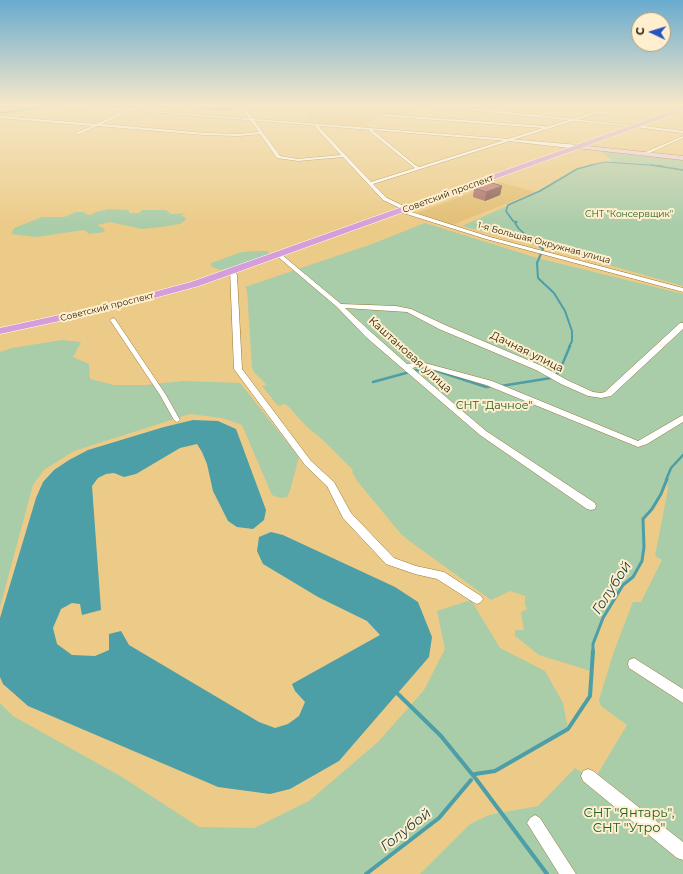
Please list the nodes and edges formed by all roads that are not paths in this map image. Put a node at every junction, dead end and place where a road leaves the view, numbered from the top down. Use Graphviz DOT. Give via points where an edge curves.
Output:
graph roads {
  1 [pos="270,146"];
  2 [pos="335,146"];
  3 [pos="389,146"];
  4 [pos="493,146"];
  5 [pos="566,146"];
  6 [pos="581,146"];
  7 [pos="662,146"];
  8 [pos="578,147"];
  9 [pos="643,154"];
  10 [pos="345,156"];
  11 [pos="683,158"];
  12 [pos="420,170"];
  13 [pos="370,184"];
  14 [pos="404,210"];
  15 [pos="279,255"];
  16 [pos="232,271"];
  17 [pos="213,278"];
  18 [pos="683,290"];
  19 [pos="339,306"];
  20 [pos="113,320"];
  21 [pos="0,325"];
  22 [pos="683,325"];
  23 [pos="0,332"];
  24 [pos="406,366"];
  25 [pos="683,418"];
  26 [pos="176,420"];
  27 [pos="591,506"];
  28 [pos="476,599"];
  29 [pos="634,664"];
  30 [pos="683,697"];
  31 [pos="588,776"];
  32 [pos="535,823"];
  33 [pos="683,852"];
  34 [pos="568,874"];
  1 -- 10 [label="street" via="279,157 283,158 298,160"];
  2 -- 10 [label="street"];
  3 -- 12 [label="street"];
  4 -- 12 [label="street"];
  5 -- 8 [label="street"];
  6 -- 8 [label="main road, Советский проспект"];
  7 -- 9 [label="street"];
  8 -- 9 [label="main road"];
  8 -- 14 [label="main road, Советский проспект"];
  9 -- 11 [label="main road"];
  10 -- 13 [label="street"];
  12 -- 13 [label="street"];
  13 -- 14 [label="street" via="385,199"];
  14 -- 15 [label="main road, Советский проспект"];
  14 -- 18 [label="street, 1-я Большая Окружная улица" via="495,240"];
  15 -- 16 [label="main road, Советский проспект"];
  15 -- 19 [label="street, Каштановая улица"];
  16 -- 17 [label="main road, Советский проспект"];
  16 -- 28 [label="street" via="238,369 308,463 331,484 347,515 390,561 440,575"];
  17 -- 21 [label="main road, Советский проспект"];
  17 -- 23 [label="main road, Советский проспект" via="127,303"];
  19 -- 22 [label="street, Дачная улица" via="409,310 442,327 539,368 564,382 601,396 608,394"];
  19 -- 24 [label="street, Каштановая улица"];
  20 -- 26 [label="street" via="163,395"];
  24 -- 25 [label="street" via="421,364 489,383 638,444"];
  24 -- 27 [label="street, Каштановая улица" via="483,433"];
  29 -- 30 [label="street"];
  31 -- 33 [label="street"];
  32 -- 34 [label="street"];
}
